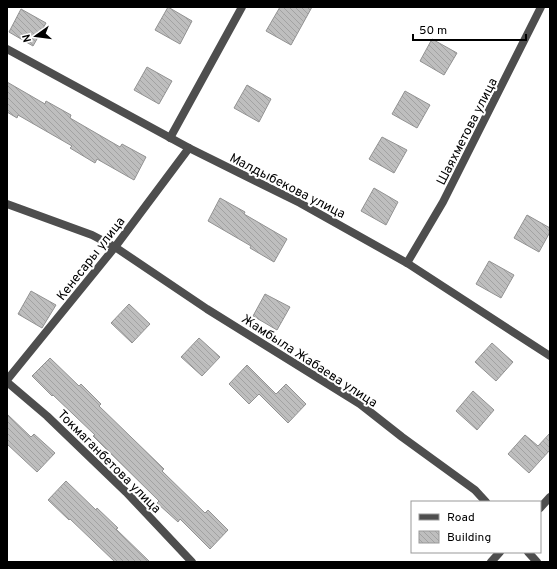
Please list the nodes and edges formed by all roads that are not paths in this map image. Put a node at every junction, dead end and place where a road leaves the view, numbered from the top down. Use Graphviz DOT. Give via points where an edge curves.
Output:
graph roads {
  1 [pos="242,7"];
  2 [pos="541,7"];
  3 [pos="7,49"];
  4 [pos="170,138"];
  5 [pos="189,148"];
  6 [pos="7,204"];
  7 [pos="115,247"];
  8 [pos="407,263"];
  9 [pos="550,356"];
  10 [pos="7,381"];
  11 [pos="550,497"];
  12 [pos="485,501"];
  13 [pos="541,507"];
  14 [pos="499,553"];
  15 [pos="529,553"];
  16 [pos="192,562"];
  17 [pos="492,562"];
  18 [pos="537,562"];
  1 -- 4 [label="street"];
  2 -- 8 [label="street, Шаяхметова улица" via="443,202"];
  3 -- 4 [label="street, Малдыбекова улица"];
  4 -- 5 [label="street, Малдыбекова улица"];
  5 -- 7 [label="street, Кенесары улица"];
  5 -- 8 [label="street, Малдыбекова улица" via="300,203"];
  6 -- 7 [label="street, Жамбыла Жабаева улица" via="92,235"];
  7 -- 10 [label="street, Кенесары улица"];
  7 -- 12 [label="street, Жамбыла Жабаева улица" via="206,309 360,404 475,490"];
  8 -- 9 [label="street, Малдыбекова улица"];
  10 -- 16 [label="street, Токмаганбетова улица" via="126,492"];
  11 -- 13 [label="street"];
  14 -- 17 [label="street"];
  15 -- 18 [label="street"];
}
